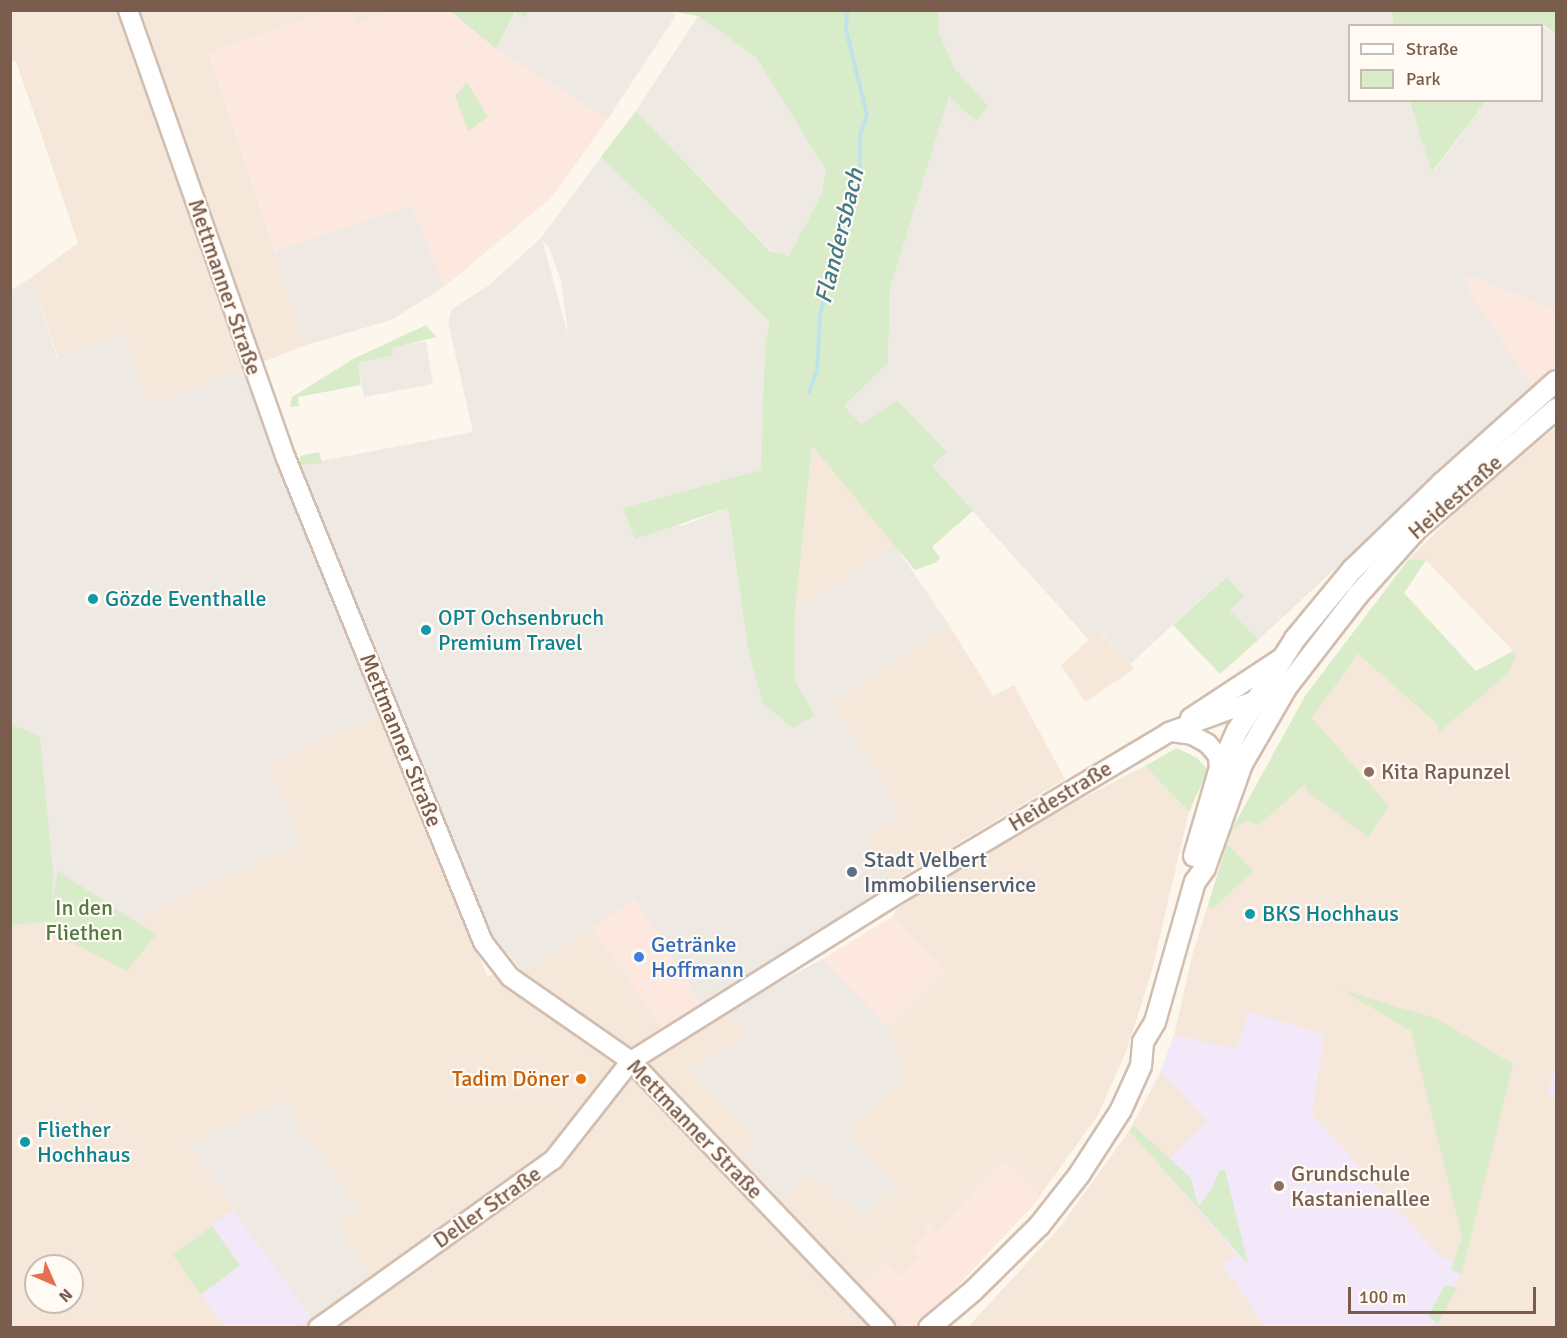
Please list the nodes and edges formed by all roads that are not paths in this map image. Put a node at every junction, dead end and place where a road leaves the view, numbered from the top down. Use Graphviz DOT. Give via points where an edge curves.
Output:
graph roads {
  1 [pos="128,10"];
  2 [pos="1557,381"];
  3 [pos="1557,409"];
  4 [pos="1283,657"];
  5 [pos="1286,688"];
  6 [pos="1253,702"];
  7 [pos="1169,732"];
  8 [pos="1220,771"];
  9 [pos="1195,882"];
  10 [pos="631,1061"];
  11 [pos="974,1291"];
  12 [pos="318,1328"];
  13 [pos="885,1328"];
  14 [pos="929,1328"];
  15 [pos="949,1328"];
  1 -- 10 [label="street, Mettmanner Straße" via="285,456 483,942 510,977"];
  2 -- 4 [label="main road, Heidestraße" via="1442,483 1335,590"];
  3 -- 5 [label="main road, Heidestraße" via="1417,529 1315,648"];
  4 -- 6 [label="main road, Heidestraße"];
  4 -- 7 [label="street"];
  5 -- 6 [label="street, Heidestraße"];
  5 -- 9 [label="main road, Heidestraße" via="1242,764 1205,868"];
  6 -- 7 [label="street, Heidestraße"];
  6 -- 8 [label="main road, Heidestraße"];
  7 -- 8 [label="street" via="1192,735 1208,744 1218,756"];
  7 -- 10 [label="street, Heidestraße" via="891,898"];
  8 -- 9 [label="main road, Heidestraße" via="1191,867"];
  9 -- 11 [label="main road" via="1155,1023 1156,1045 1141,1066 1121,1110 1079,1175 1039,1226"];
  10 -- 12 [label="street, Deller Straße" via="553,1160"];
  10 -- 13 [label="street, Mettmanner Straße"];
  11 -- 14 [label="main road"];
  11 -- 15 [label="main road"];
}
